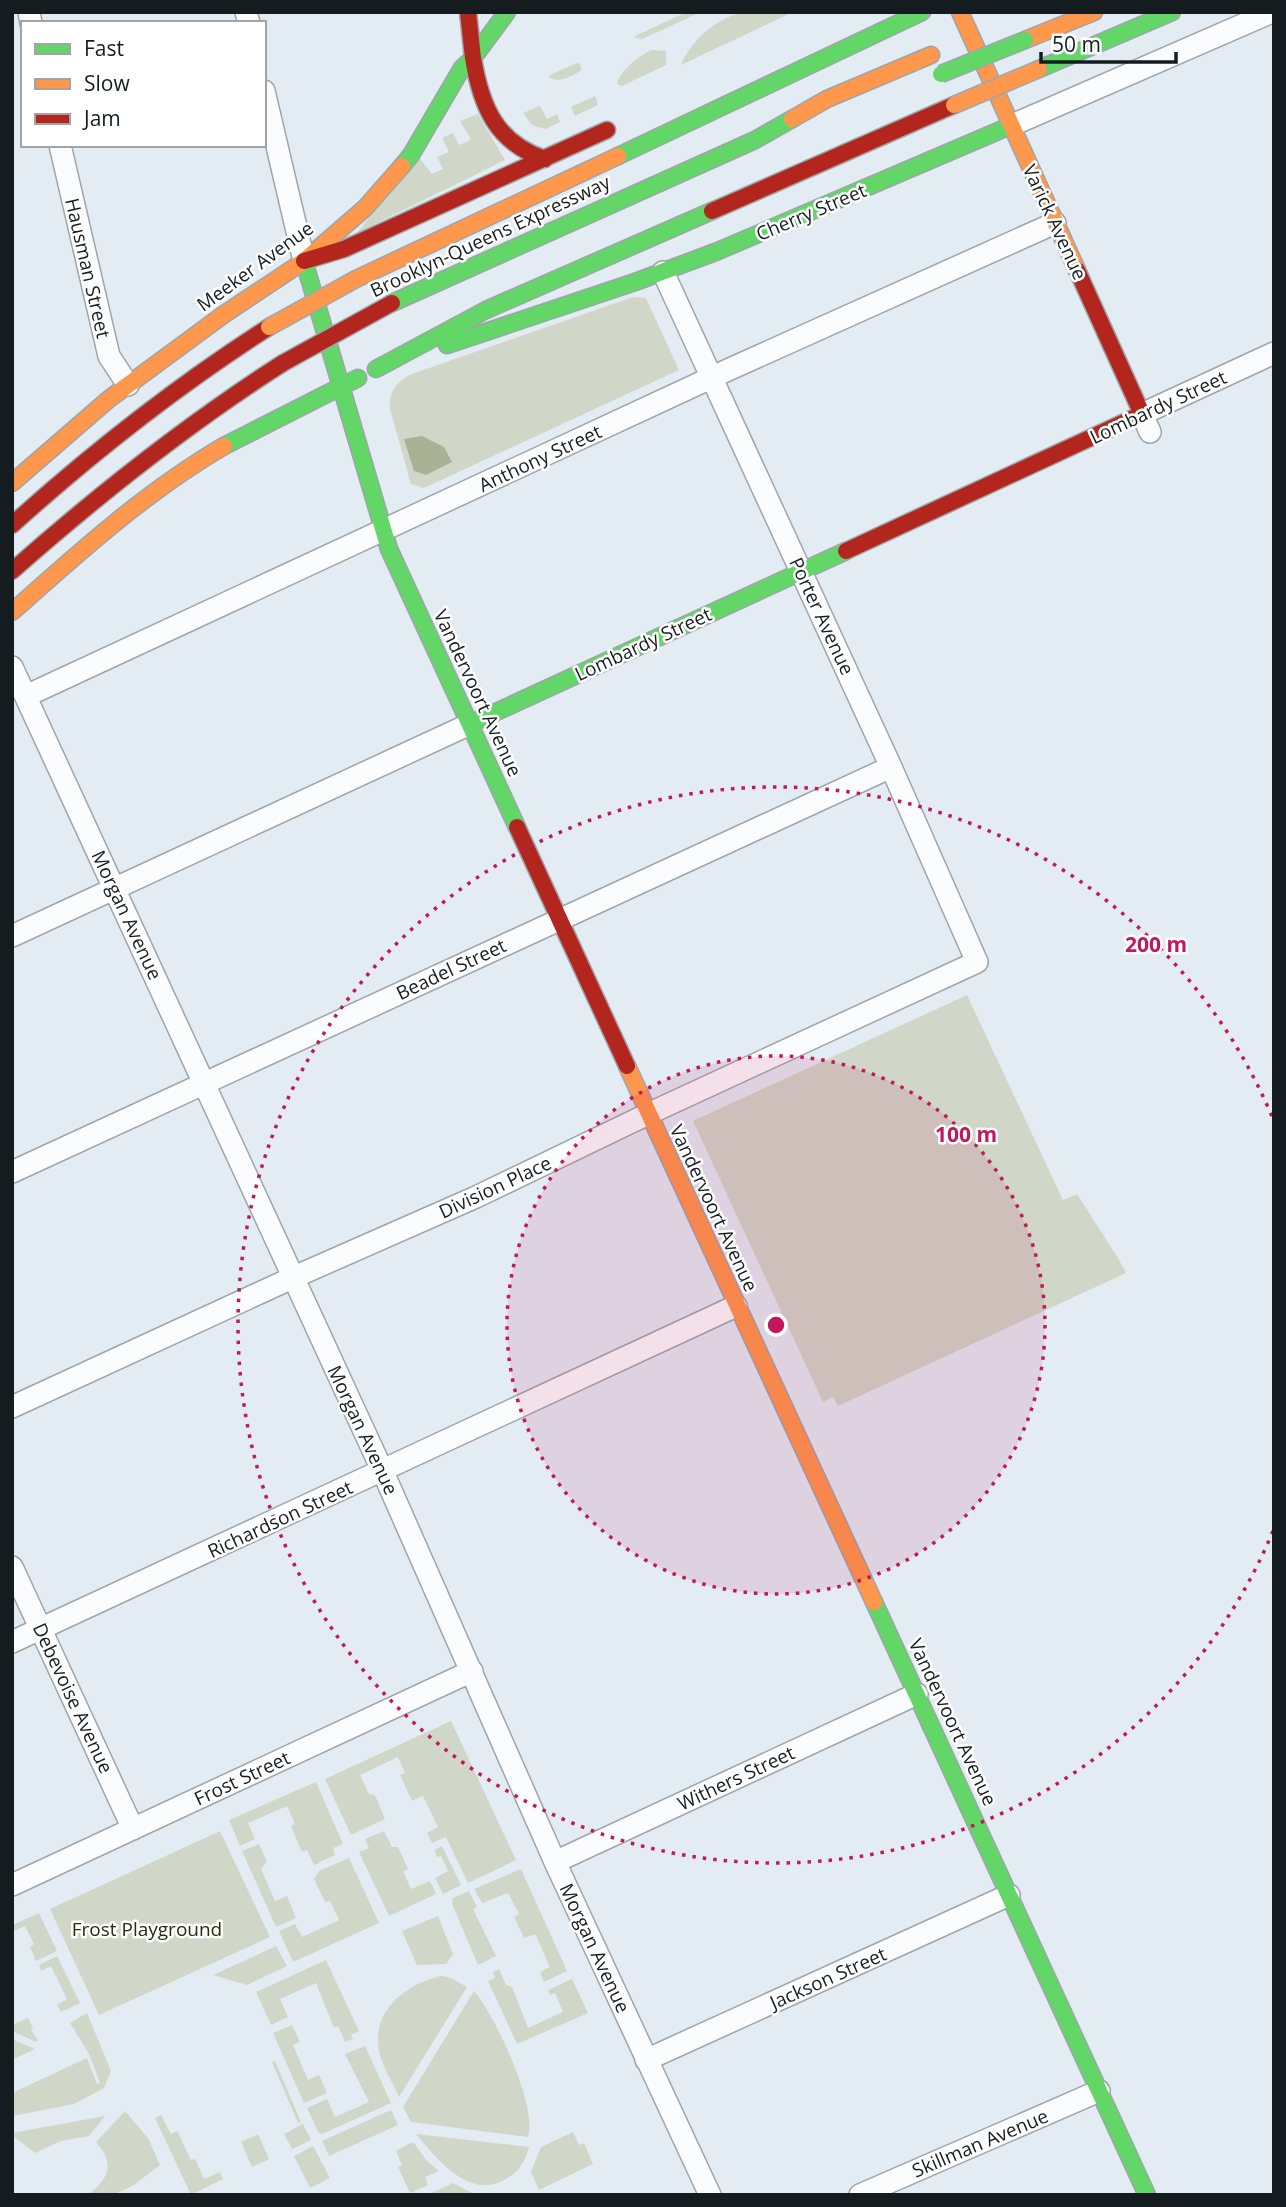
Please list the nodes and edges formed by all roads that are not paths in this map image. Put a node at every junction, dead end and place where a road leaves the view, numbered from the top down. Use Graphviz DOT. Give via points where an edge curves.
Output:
graph roads {
  1 [pos="468,12"];
  2 [pos="507,12"];
  3 [pos="960,12"];
  4 [pos="1094,12"];
  5 [pos="1172,12"];
  6 [pos="1272,12"];
  7 [pos="918,14"];
  8 [pos="991,29"];
  9 [pos="472,58"];
  10 [pos="935,77"];
  11 [pos="266,100"];
  12 [pos="624,122"];
  13 [pos="821,122"];
  14 [pos="1010,126"];
  15 [pos="755,139"];
  16 [pos="60,147"];
  17 [pos="545,159"];
  18 [pos="1055,222"];
  19 [pos="304,261"];
  20 [pos="663,272"];
  21 [pos="1274,353"];
  22 [pos="376,369"];
  23 [pos="712,379"];
  24 [pos="128,385"];
  25 [pos="341,386"];
  26 [pos="1146,423"];
  27 [pos="17,476"];
  28 [pos="12,525"];
  29 [pos="383,530"];
  30 [pos="12,572"];
  31 [pos="801,572"];
  32 [pos="12,612"];
  33 [pos="12,667"];
  34 [pos="26,696"];
  35 [pos="470,724"];
  36 [pos="891,767"];
  37 [pos="115,889"];
  38 [pos="559,919"];
  39 [pos="12,936"];
  40 [pos="977,962"];
  41 [pos="204,1083"];
  42 [pos="648,1114"];
  43 [pos="12,1172"];
  44 [pos="292,1278"];
  45 [pos="736,1307"];
  46 [pos="12,1407"];
  47 [pos="383,1472"];
  48 [pos="12,1567"];
  49 [pos="40,1629"];
  50 [pos="12,1642"];
  51 [pos="472,1671"];
  52 [pos="917,1694"];
  53 [pos="133,1829"];
  54 [pos="555,1862"];
  55 [pos="12,1885"];
  56 [pos="1009,1895"];
  57 [pos="646,2060"];
  58 [pos="1100,2091"];
  59 [pos="710,2195"];
  60 [pos="860,2195"];
  61 [pos="1147,2195"];
  1 -- 9 [label="main road"];
  2 -- 9 [label="main road, Meeker Avenue"];
  3 -- 14 [label="main road, Varick Avenue"];
  4 -- 10 [label="main road, bridge"];
  5 -- 22 [label="main road, bridge" via="486,310"];
  6 -- 14 [label="street, Cherry Street"];
  7 -- 28 [label="main road, Brooklyn-Queens Expressway, bridge" via="356,279 269,327 131,423"];
  8 -- 15 [label="main road, Brooklyn-Queens Expressway" via="827,99"];
  9 -- 17 [label="main road" via="485,101 504,138"];
  9 -- 19 [label="main road, Meeker Avenue" via="392,180"];
  11 -- 19 [label="street"];
  12 -- 17 [label="main road"];
  13 -- 15 [label="main road"];
  14 -- 18 [label="main road, Varick Avenue"];
  14 -- 20 [label="main road, Cherry Street"];
  15 -- 30 [label="main road, Brooklyn-Queens Expressway, bridge" via="392,303 283,363 163,444"];
  16 -- 24 [label="street, Hausman Street" via="109,356"];
  17 -- 19 [label="main road" via="344,249"];
  18 -- 23 [label="street, Anthony Street"];
  18 -- 26 [label="main road, Varick Avenue"];
  19 -- 24 [label="main road, Meeker Avenue"];
  19 -- 25 [label="main road, Vandervoort Avenue"];
  20 -- 22 [label="main road, Cherry Street"];
  20 -- 23 [label="street, Porter Avenue"];
  21 -- 26 [label="street, Lombardy Street"];
  22 -- 25 [label="main road, Cherry Street"];
  23 -- 29 [label="street, Anthony Street"];
  23 -- 31 [label="street, Porter Avenue"];
  24 -- 27 [label="main road, Meeker Avenue"];
  25 -- 29 [label="main road, Vandervoort Avenue"];
  25 -- 32 [label="main road" via="250,431 180,474 97,536"];
  26 -- 31 [label="main road, Lombardy Street"];
  29 -- 34 [label="street, Anthony Street"];
  29 -- 35 [label="main road, Vandervoort Avenue"];
  31 -- 35 [label="main road, Lombardy Street"];
  31 -- 36 [label="street, Porter Avenue"];
  33 -- 34 [label="street, Morgan Avenue"];
  34 -- 37 [label="street, Morgan Avenue"];
  35 -- 37 [label="street, Lombardy Street"];
  35 -- 38 [label="main road, Vandervoort Avenue"];
  36 -- 38 [label="street, Beadel Street"];
  36 -- 40 [label="street, Porter Avenue"];
  37 -- 39 [label="street, Lombardy Street"];
  37 -- 41 [label="street, Morgan Avenue"];
  38 -- 41 [label="street, Beadel Street"];
  38 -- 42 [label="main road, Vandervoort Avenue"];
  40 -- 42 [label="street, Division Place"];
  41 -- 43 [label="street, Beadel Street"];
  41 -- 44 [label="street, Morgan Avenue"];
  42 -- 44 [label="street, Division Place"];
  42 -- 45 [label="main road, Vandervoort Avenue"];
  44 -- 46 [label="street, Division Place"];
  44 -- 47 [label="street, Morgan Avenue"];
  45 -- 47 [label="street, Richardson Street"];
  45 -- 52 [label="main road, Vandervoort Avenue"];
  47 -- 49 [label="street, Richardson Street"];
  47 -- 51 [label="street, Morgan Avenue"];
  48 -- 49 [label="street, Debevoise Avenue"];
  49 -- 50 [label="street, Richardson Street"];
  49 -- 53 [label="street, Debevoise Avenue"];
  51 -- 53 [label="street, Frost Street"];
  51 -- 54 [label="street, Morgan Avenue"];
  52 -- 54 [label="street, Withers Street"];
  52 -- 56 [label="main road, Vandervoort Avenue"];
  53 -- 55 [label="street, Frost Street"];
  54 -- 57 [label="street, Morgan Avenue"];
  56 -- 57 [label="street, Jackson Street"];
  56 -- 58 [label="main road, Vandervoort Avenue"];
  57 -- 59 [label="street, Morgan Avenue"];
  58 -- 60 [label="street, Skillman Avenue"];
  58 -- 61 [label="main road, Vandervoort Avenue"];
}
